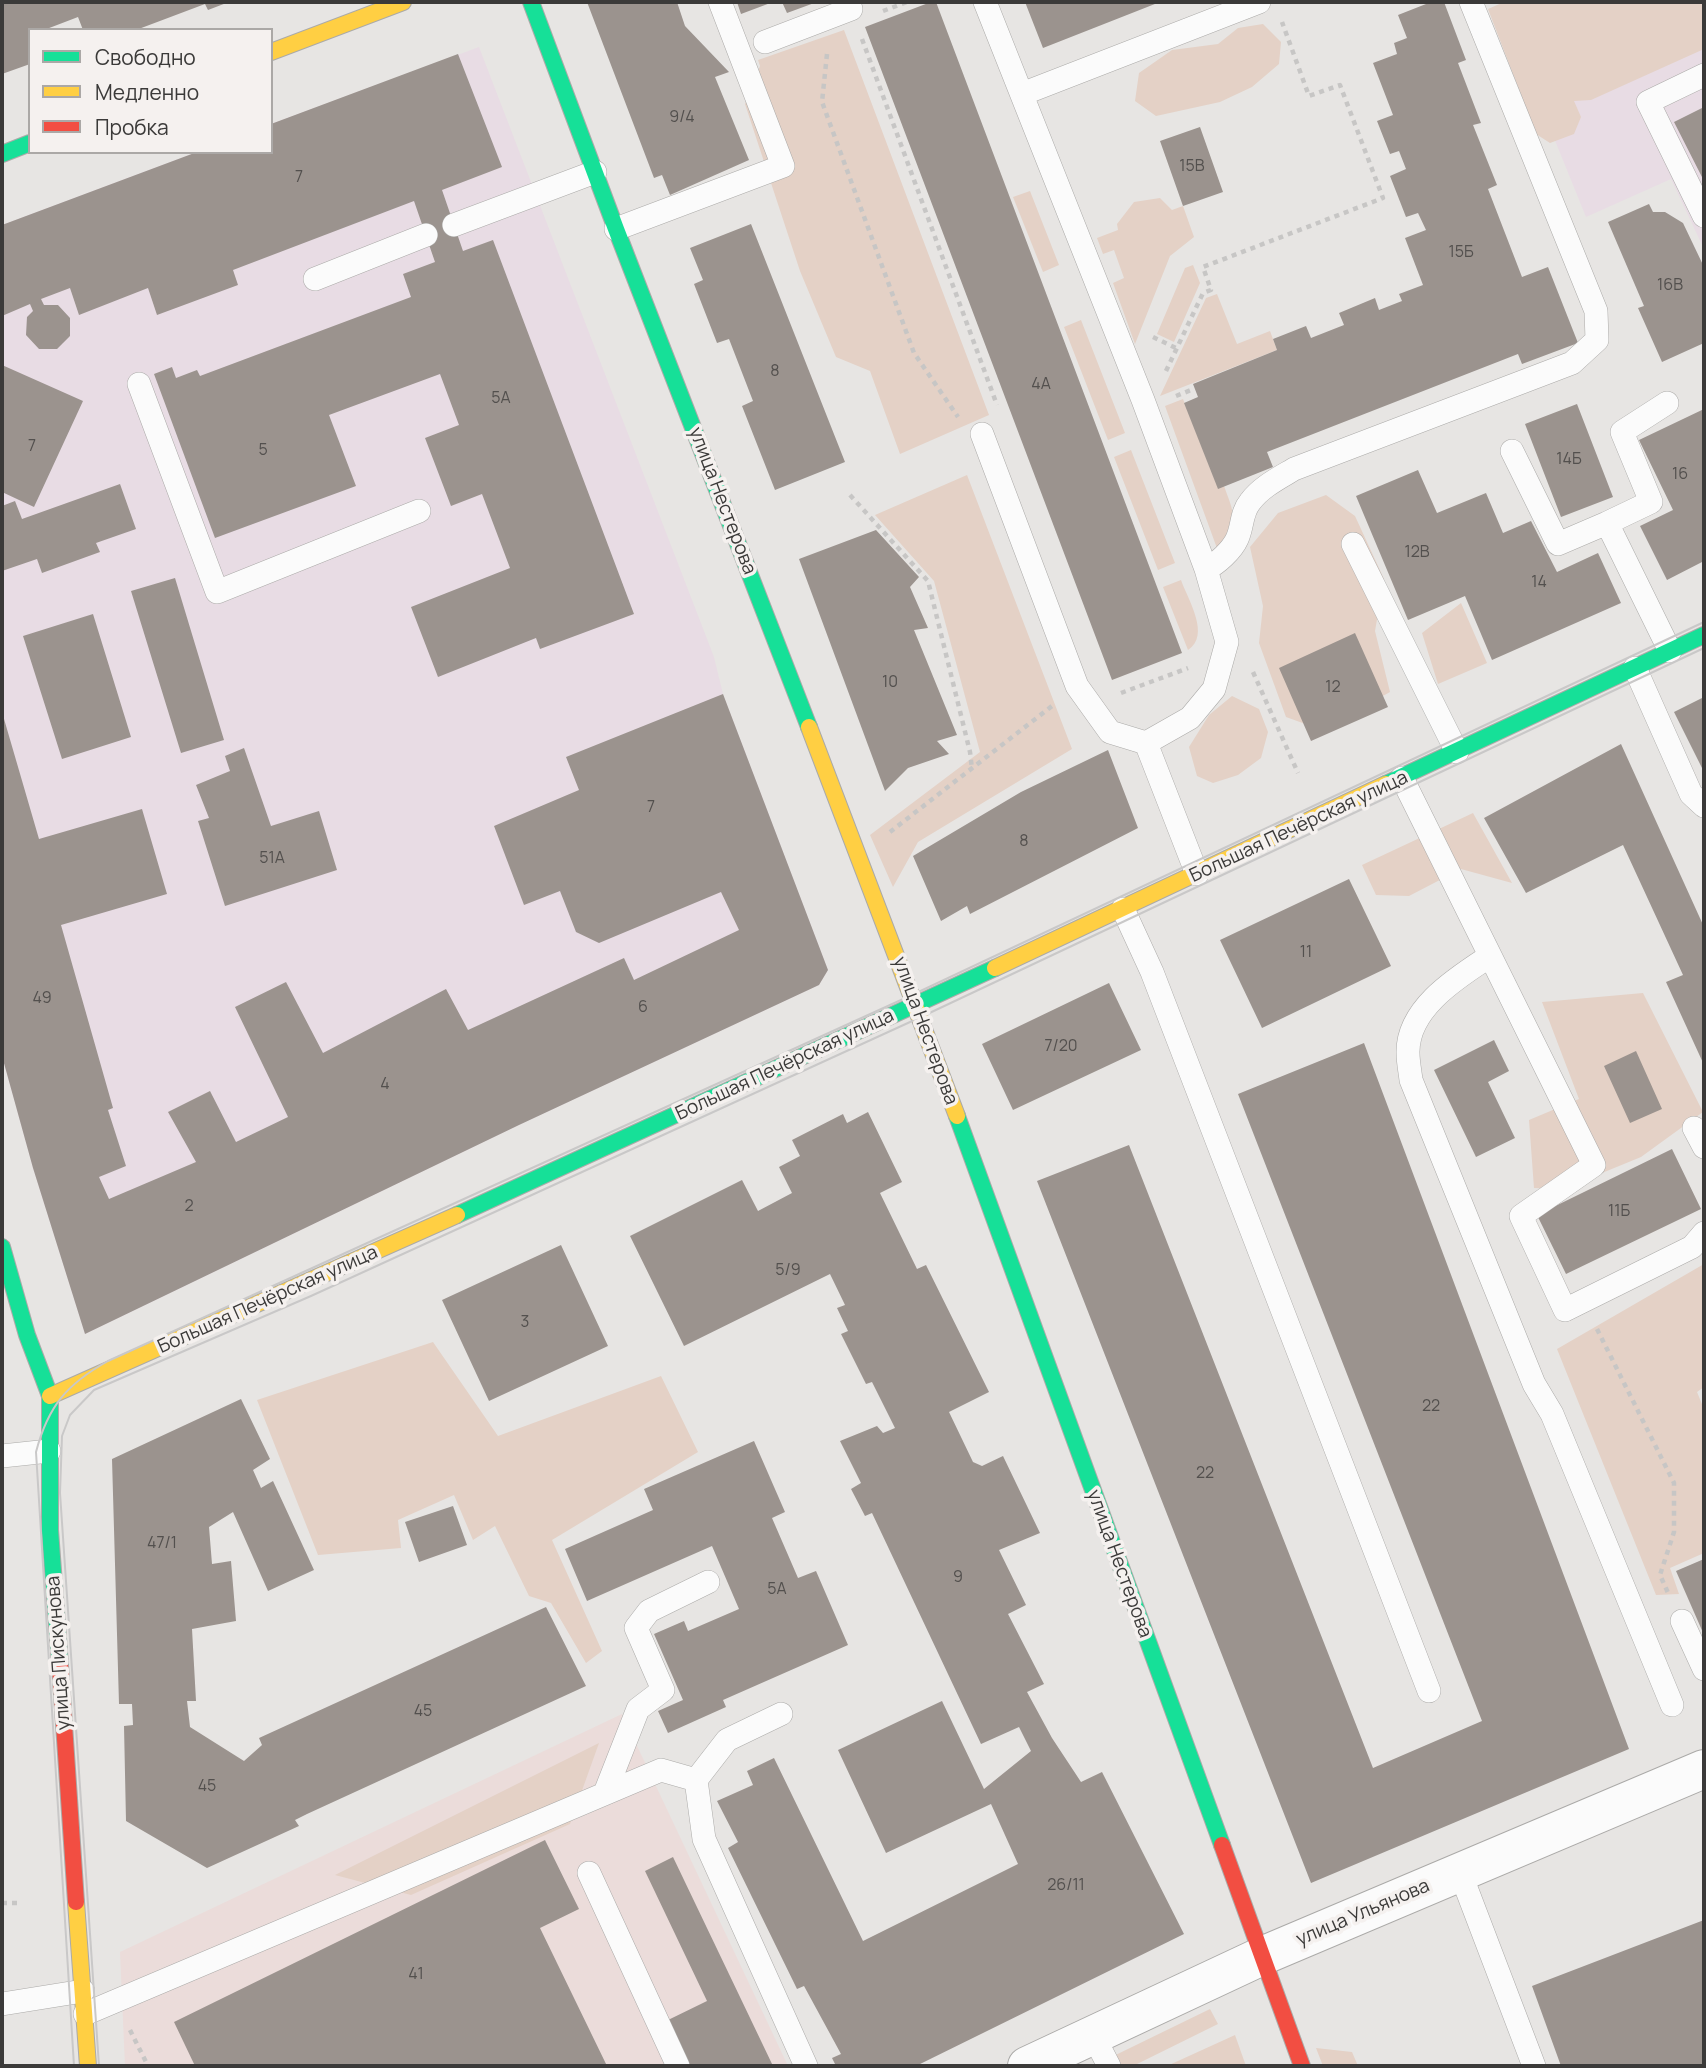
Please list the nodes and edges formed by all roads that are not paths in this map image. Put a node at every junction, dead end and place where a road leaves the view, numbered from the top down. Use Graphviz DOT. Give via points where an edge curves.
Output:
graph roads {
  1 [pos="403,2"];
  2 [pos="531,2"];
  3 [pos="720,2"];
  4 [pos="985,2"];
  5 [pos="1471,2"];
  6 [pos="849,5"];
  7 [pos="1269,8"];
  8 [pos="765,42"];
  9 [pos="273,51"];
  10 [pos="1704,75"];
  11 [pos="1022,94"];
  12 [pos="28,144"];
  13 [pos="2,154"];
  14 [pos="595,172"];
  15 [pos="1704,216"];
  16 [pos="454,225"];
  17 [pos="616,229"];
  18 [pos="426,235"];
  19 [pos="315,279"];
  20 [pos="139,384"];
  21 [pos="1667,403"];
  22 [pos="982,434"];
  23 [pos="1512,451"];
  24 [pos="419,511"];
  25 [pos="1607,523"];
  26 [pos="1353,544"];
  27 [pos="1206,569"];
  28 [pos="1704,635"];
  29 [pos="1670,651"];
  30 [pos="1635,668"];
  31 [pos="1146,743"];
  32 [pos="1457,752"];
  33 [pos="1402,778"];
  34 [pos="1704,806"];
  35 [pos="1197,874"];
  36 [pos="1123,909"];
  37 [pos="1490,956"];
  38 [pos="916,1005"];
  39 [pos="1704,1233"];
  40 [pos="2,1247"];
  41 [pos="50,1396"];
  42 [pos="49,1451"];
  43 [pos="2,1455"];
  44 [pos="708,1582"];
  45 [pos="1682,1621"];
  46 [pos="1704,1669"];
  47 [pos="1429,1691"];
  48 [pos="1672,1705"];
  49 [pos="781,1714"];
  50 [pos="1704,1769"];
  51 [pos="696,1780"];
  52 [pos="605,1793"];
  53 [pos="589,1872"];
  54 [pos="1460,1872"];
  55 [pos="1262,1956"];
  56 [pos="83,1991"];
  57 [pos="2,2004"];
  58 [pos="85,2014"];
  59 [pos="1101,2051"];
  60 [pos="88,2066"];
  61 [pos="678,2066"];
  62 [pos="806,2066"];
  63 [pos="1027,2066"];
  64 [pos="1303,2066"];
  65 [pos="1534,2066"];
  1 -- 9 [label="street"];
  2 -- 14 [label="street, улица Нестерова"];
  3 -- 17 [label="lane" via="783,166"];
  4 -- 11 [label="lane"];
  5 -- 27 [label="lane" via="1596,311 1597,340 1572,363 1294,469 1250,502 1237,540"];
  6 -- 8 [label="lane"];
  7 -- 11 [label="lane"];
  10 -- 15 [label="lane" via="1648,102"];
  11 -- 27 [label="lane"];
  12 -- 13 [label="street"];
  14 -- 16 [label="lane"];
  14 -- 17 [label="street, улица Нестерова"];
  17 -- 38 [label="street, улица Нестерова"];
  18 -- 19 [label="lane"];
  20 -- 24 [label="lane" via="217,592"];
  21 -- 25 [label="lane" via="1622,432 1651,502"];
  22 -- 31 [label="lane" via="1077,686 1110,732"];
  23 -- 25 [label="lane" via="1558,544"];
  25 -- 29 [label="lane"];
  26 -- 32 [label="lane"];
  27 -- 31 [label="lane" via="1227,642 1214,689 1190,718"];
  28 -- 29 [label="street, Большая Печёрская улица"];
  29 -- 30 [label="street, Большая Печёрская улица"];
  30 -- 32 [label="street, Большая Печёрская улица"];
  30 -- 34 [label="lane" via="1691,794"];
  31 -- 35 [label="lane"];
  32 -- 33 [label="street, Большая Печёрская улица"];
  33 -- 35 [label="street, Большая Печёрская улица"];
  33 -- 37 [label="lane"];
  35 -- 36 [label="street, Большая Печёрская улица"];
  36 -- 38 [label="street, Большая Печёрская улица"];
  36 -- 47 [label="lane" via="1157,985"];
  37 -- 39 [label="lane" via="1594,1165 1521,1216 1565,1310 1692,1247"];
  37 -- 48 [label="lane" via="1444,987 1415,1022 1407,1051 1411,1080 1534,1384 1552,1414"];
  38 -- 41 [label="street, Большая Печёрская улица"];
  38 -- 55 [label="street, улица Нестерова"];
  40 -- 41 [label="street, улица Пискунова"];
  41 -- 42 [label="street, улица Пискунова"];
  42 -- 43 [label="lane"];
  42 -- 56 [label="street, улица Пискунова" via="51,1544"];
  44 -- 52 [label="lane" via="649,1611 636,1628 663,1690 638,1709"];
  45 -- 46 [label="lane"];
  49 -- 51 [label="lane" via="727,1740"];
  50 -- 54 [label="street, улица Ульянова"];
  51 -- 52 [label="lane" via="661,1770"];
  51 -- 62 [label="lane" via="704,1839"];
  52 -- 58 [label="lane"];
  53 -- 61 [label="lane"];
  54 -- 55 [label="street, улица Ульянова"];
  54 -- 65 [label="lane"];
  55 -- 59 [label="street, улица Ульянова"];
  55 -- 64 [label="street, улица Нестерова"];
  56 -- 57 [label="lane"];
  56 -- 58 [label="street, улица Пискунова"];
  58 -- 60 [label="street, улица Пискунова"];
  59 -- 63 [label="street, улица Ульянова"];
}
